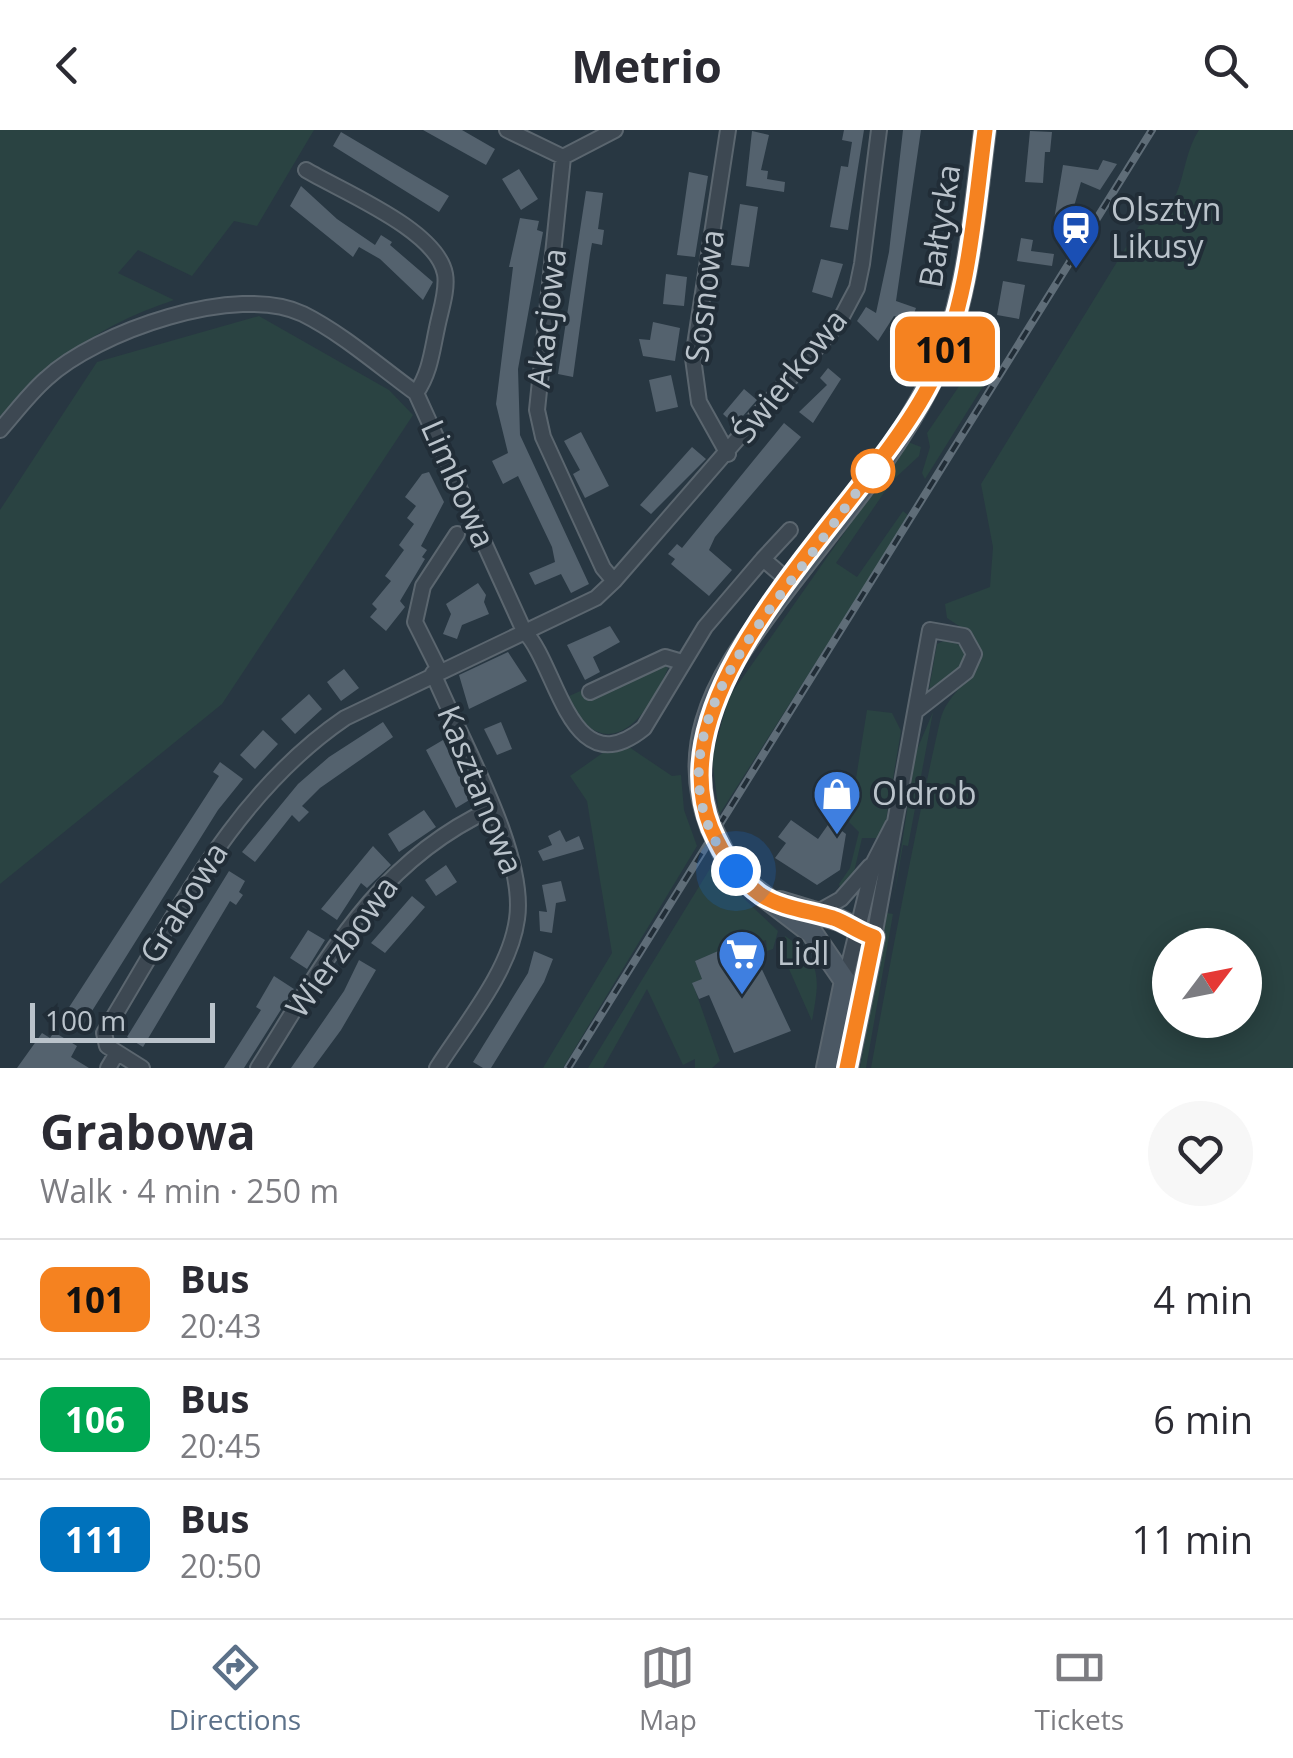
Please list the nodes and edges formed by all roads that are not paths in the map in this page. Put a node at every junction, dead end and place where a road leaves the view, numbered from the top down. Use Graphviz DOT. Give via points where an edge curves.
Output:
graph roads {
  1 [pos="508,130"];
  2 [pos="615,130"];
  3 [pos="728,130"];
  4 [pos="879,130"];
  5 [pos="985,130"];
  6 [pos="563,157"];
  7 [pos="306,170"];
  8 [pos="416,393"];
  9 [pos="0,430"];
  10 [pos="728,454"];
  11 [pos="790,530"];
  12 [pos="457,534"];
  13 [pos="763,559"];
  14 [pos="614,581"];
  15 [pos="790,582"];
  16 [pos="524,631"];
  17 [pos="682,662"];
  18 [pos="436,672"];
  19 [pos="590,692"];
  20 [pos="916,712"];
  21 [pos="492,809"];
  22 [pos="896,820"];
  23 [pos="874,862"];
  24 [pos="814,923"];
  25 [pos="866,935"];
  26 [pos="845,981"];
  27 [pos="117,1053"];
  28 [pos="108,1068"];
  29 [pos="142,1068"];
  30 [pos="258,1068"];
  31 [pos="437,1068"];
  32 [pos="827,1068"];
  33 [pos="847,1068"];
  1 -- 6 [label="street"];
  2 -- 6 [label="street"];
  3 -- 10 [label="street, Sosnowa" via="692,358 700,402"];
  4 -- 10 [label="street, Świerkowa" via="857,288 839,322"];
  5 -- 15 [label="main road, Bałtycka" via="960,298 941,360 901,432"];
  6 -- 14 [label="street, Akacjowa" via="537,410 543,437"];
  7 -- 8 [label="street, Limbowa" via="420,236 437,257 446,276 427,377"];
  8 -- 9 [label="street" via="301,313 221,304 104,340 47,378"];
  8 -- 16 [label="street, Limbowa"];
  10 -- 14 [label="street, Świerkowa"];
  11 -- 13 [label="street"];
  12 -- 18 [label="street, Kasztanowa" via="423,586 415,622"];
  13 -- 15 [label="street"];
  13 -- 17 [label="street"];
  14 -- 16 [label="street, Grabowa" via="596,598"];
  15 -- 24 [label="main road, Bałtycka, bridge" via="740,652 709,713 699,765 711,827 724,854 764,897"];
  16 -- 17 [label="street" via="568,716 597,741 621,742 644,728"];
  16 -- 18 [label="street, Grabowa"];
  17 -- 19 [label="street" via="665,656"];
  18 -- 21 [label="street, Kasztanowa"];
  18 -- 27 [label="street, Grabowa" via="345,718 257,794 213,853 104,1033"];
  20 -- 20 [label="street" via="973,661 964,636 930,630"];
  20 -- 22 [label="street"];
  21 -- 30 [label="street, Wierzbowa" via="400,868 372,894"];
  21 -- 31 [label="street, Kasztanowa" via="512,855 517,921 506,957"];
  22 -- 23 [label="street"];
  22 -- 25 [label="street"];
  23 -- 24 [label="street"];
  23 -- 25 [label="street"];
  24 -- 25 [label="main road"];
  24 -- 26 [label="main road, Bałtycka"];
  25 -- 26 [label="street"];
  25 -- 33 [label="main road"];
  26 -- 32 [label="main road"];
  27 -- 28 [label="street"];
  27 -- 29 [label="street"];
}
